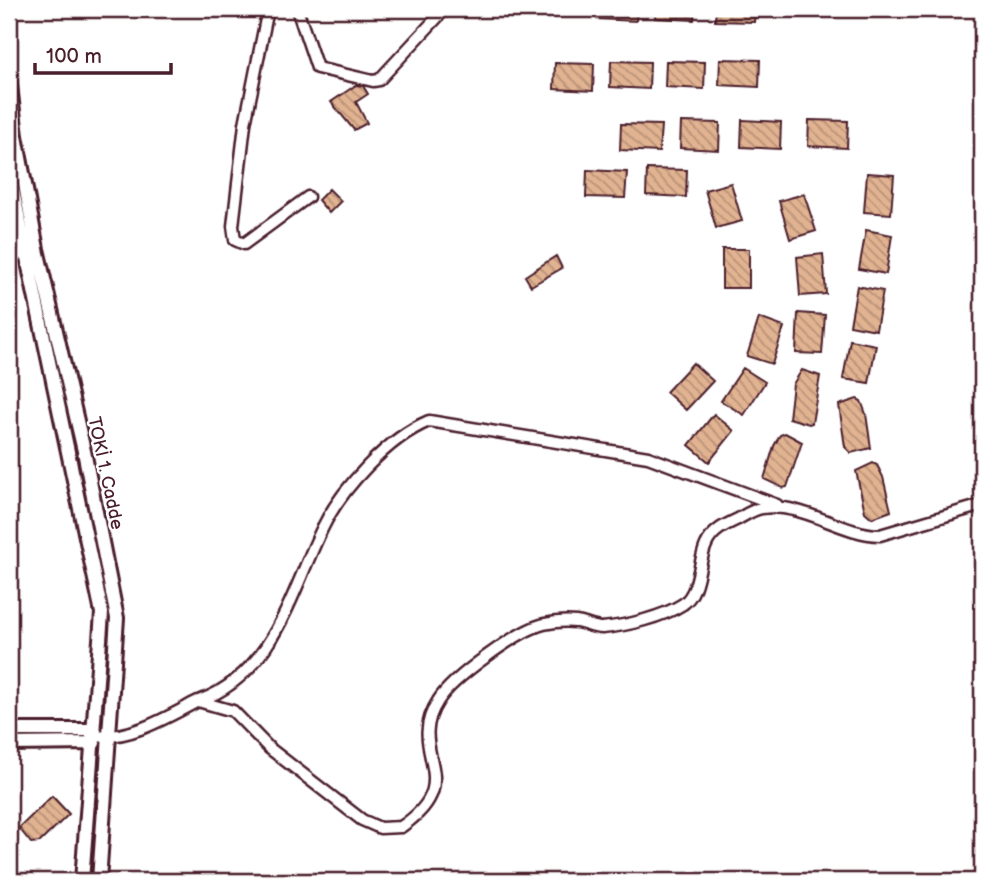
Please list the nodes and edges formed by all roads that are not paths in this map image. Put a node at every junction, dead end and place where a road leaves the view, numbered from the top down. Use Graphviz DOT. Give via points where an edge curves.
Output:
graph roads {
  1 [pos="268,9"];
  2 [pos="297,9"];
  3 [pos="445,9"];
  4 [pos="9,77"];
  5 [pos="9,173"];
  6 [pos="308,197"];
  7 [pos="26,252"];
  8 [pos="9,258"];
  9 [pos="982,505"];
  10 [pos="783,508"];
  11 [pos="198,701"];
  12 [pos="9,730"];
  13 [pos="94,736"];
  14 [pos="108,738"];
  15 [pos="9,744"];
  16 [pos="82,881"];
  17 [pos="99,881"];
  1 -- 6 [label="street" via="246,124 235,240 248,242"];
  2 -- 3 [label="street" via="317,68 373,81 379,80"];
  4 -- 14 [label="main road, TOKİ 1. Cadde" via="37,249 117,618"];
  5 -- 7 [label="main road"];
  7 -- 8 [label="street"];
  7 -- 13 [label="main road" via="102,613"];
  9 -- 10 [label="street" via="880,535 864,535"];
  10 -- 11 [label="street" via="648,457 429,421 410,429 347,489 323,527 290,604 259,657 236,683"];
  10 -- 11 [label="street" via="760,508 718,530 706,544 692,594 684,603 599,628 577,622 528,629 466,670 438,699 429,718 427,744 436,783 430,801 401,827 380,828 362,821 269,748 233,711"];
  11 -- 14 [label="street"];
  12 -- 13 [label="main road"];
  13 -- 14 [label="street"];
  13 -- 15 [label="main road"];
  13 -- 16 [label="main road"];
  14 -- 17 [label="main road, TOKİ 1. Cadde"];
}
